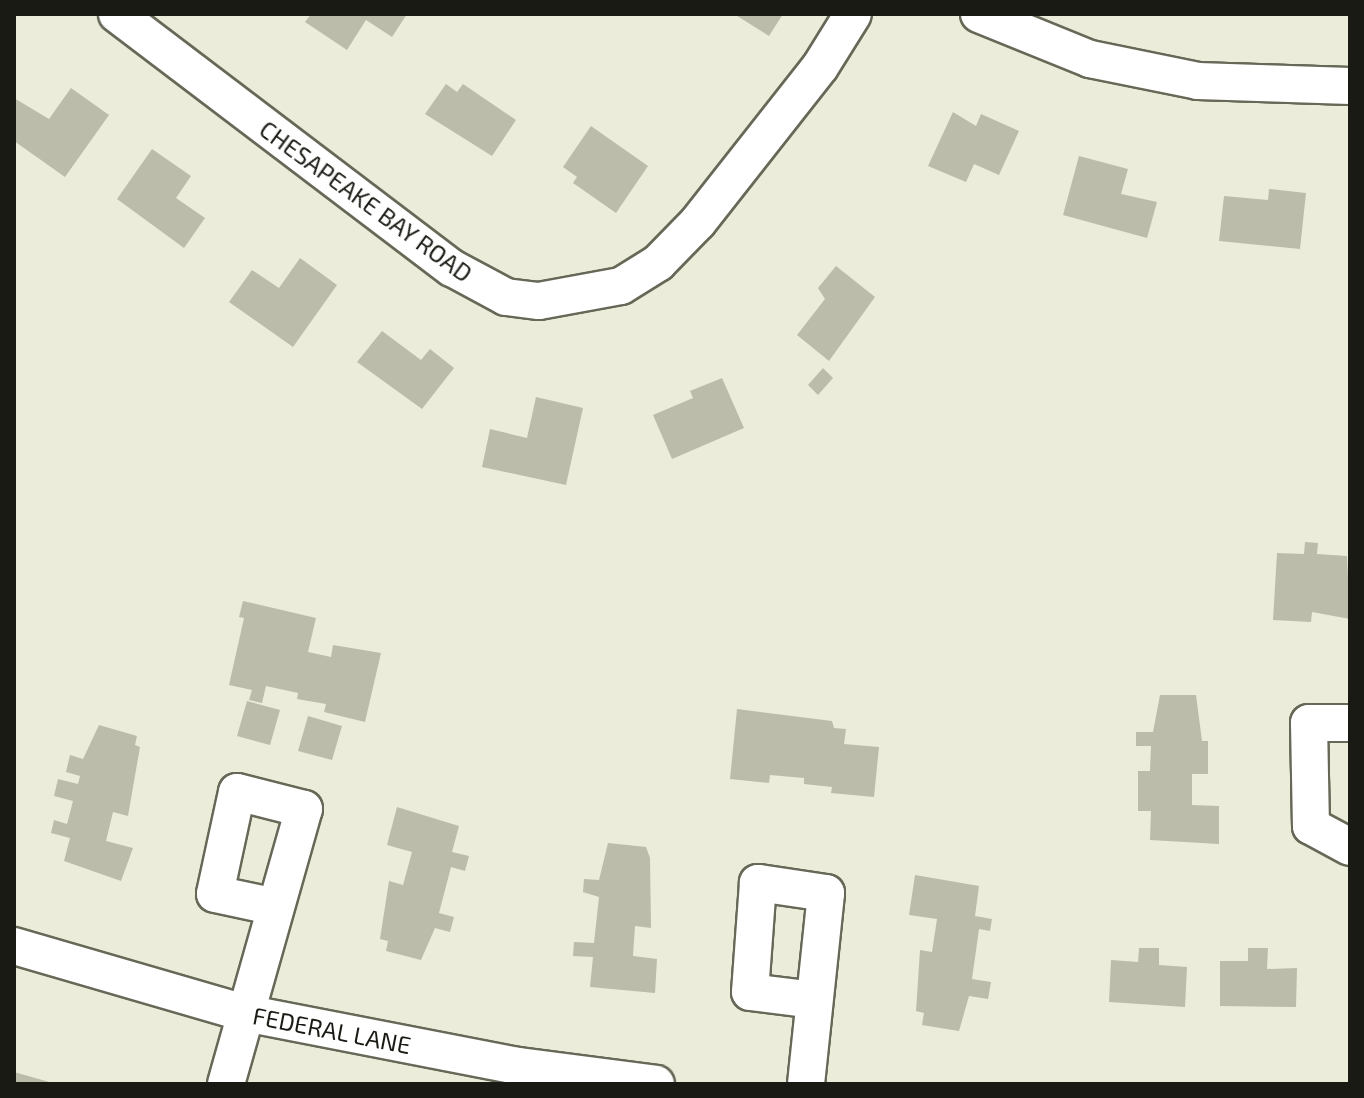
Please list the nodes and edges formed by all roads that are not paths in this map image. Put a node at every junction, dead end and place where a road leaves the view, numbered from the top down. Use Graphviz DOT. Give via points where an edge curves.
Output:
graph roads {
  1 [pos="117,14"];
  2 [pos="853,14"];
  3 [pos="979,14"];
  4 [pos="1350,86"];
  5 [pos="1350,723"];
  6 [pos="1350,847"];
  7 [pos="276,907"];
  8 [pos="14,946"];
  9 [pos="814,1000"];
  10 [pos="245,1013"];
  11 [pos="226,1084"];
  12 [pos="656,1084"];
  13 [pos="806,1084"];
  1 -- 2 [label="street, CHESAPEAKE BAY ROAD" via="442,261 506,297 539,301 621,286 658,263 698,222 820,67"];
  3 -- 4 [label="street" via="1090,59 1198,81"];
  5 -- 6 [label="street" via="1309,723 1311,826"];
  7 -- 10 [label="street"];
  8 -- 10 [label="street, FEDERAL LANE"];
  9 -- 13 [label="street"];
  10 -- 11 [label="street"];
  10 -- 12 [label="street, FEDERAL LANE" via="518,1066"];
}
